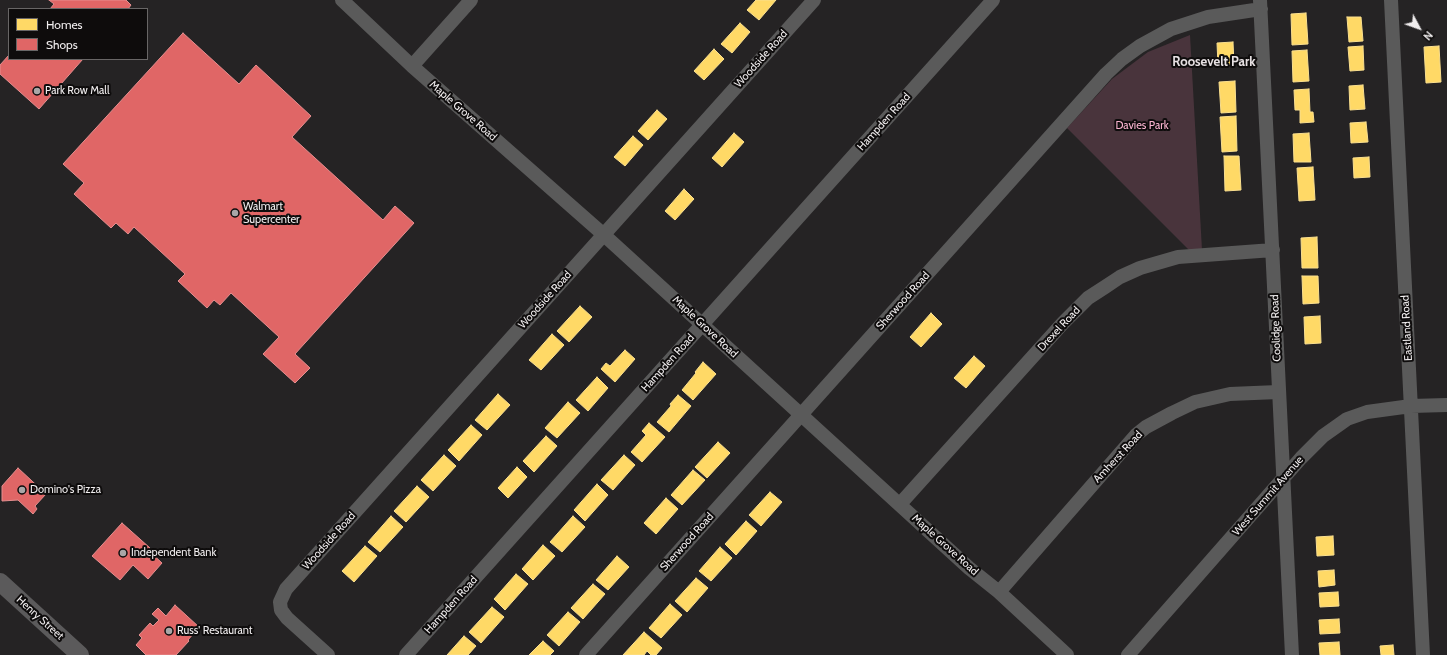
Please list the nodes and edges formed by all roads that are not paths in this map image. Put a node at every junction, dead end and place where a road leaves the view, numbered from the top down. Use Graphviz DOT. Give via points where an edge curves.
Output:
graph roads {
  1 [pos="342,0"];
  2 [pos="471,0"];
  3 [pos="814,0"];
  4 [pos="993,0"];
  5 [pos="1391,0"];
  6 [pos="1260,5"];
  7 [pos="412,66"];
  8 [pos="604,235"];
  9 [pos="1273,250"];
  10 [pos="703,325"];
  11 [pos="1278,392"];
  12 [pos="1447,405"];
  13 [pos="1411,406"];
  14 [pos="801,415"];
  15 [pos="1283,479"];
  16 [pos="900,504"];
  17 [pos="0,582"];
  18 [pos="999,592"];
  19 [pos="80,655"];
  20 [pos="328,655"];
  21 [pos="406,655"];
  22 [pos="586,655"];
  23 [pos="1067,655"];
  24 [pos="1128,655"];
  25 [pos="1292,655"];
  26 [pos="1423,655"];
  1 -- 7 [label="street, Maple Grove Road"];
  2 -- 7 [label="street"];
  3 -- 8 [label="street, Woodside Road"];
  4 -- 10 [label="street, Hampden Road"];
  5 -- 13 [label="street, Eastland Road"];
  6 -- 9 [label="street, Coolidge Road"];
  6 -- 14 [label="street, Sherwood Road" via="1186,24 1157,36 1122,59"];
  7 -- 8 [label="street, Maple Grove Road"];
  8 -- 10 [label="street, Maple Grove Road"];
  8 -- 20 [label="street, Woodside Road" via="286,589 280,602 281,610"];
  9 -- 11 [label="street, Coolidge Road"];
  9 -- 16 [label="street, Drexel Road" via="1178,258 1136,270 1105,286 1062,323"];
  10 -- 14 [label="street, Maple Grove Road"];
  10 -- 21 [label="street, Hampden Road"];
  11 -- 15 [label="street, Coolidge Road"];
  11 -- 18 [label="street, Amherst Road" via="1230,394 1196,402 1146,427 1136,435"];
  12 -- 13 [label="street, West Summit Avenue"];
  13 -- 15 [label="street, West Summit Avenue" via="1367,412 1347,419 1318,442"];
  13 -- 26 [label="street, Eastland Road"];
  14 -- 16 [label="street, Maple Grove Road"];
  14 -- 22 [label="street, Sherwood Road"];
  15 -- 24 [label="street, West Summit Avenue"];
  15 -- 25 [label="street, Coolidge Road"];
  16 -- 18 [label="street, Maple Grove Road"];
  17 -- 19 [label="main road, Henry Street"];
  18 -- 23 [label="street, Maple Grove Road"];
}
